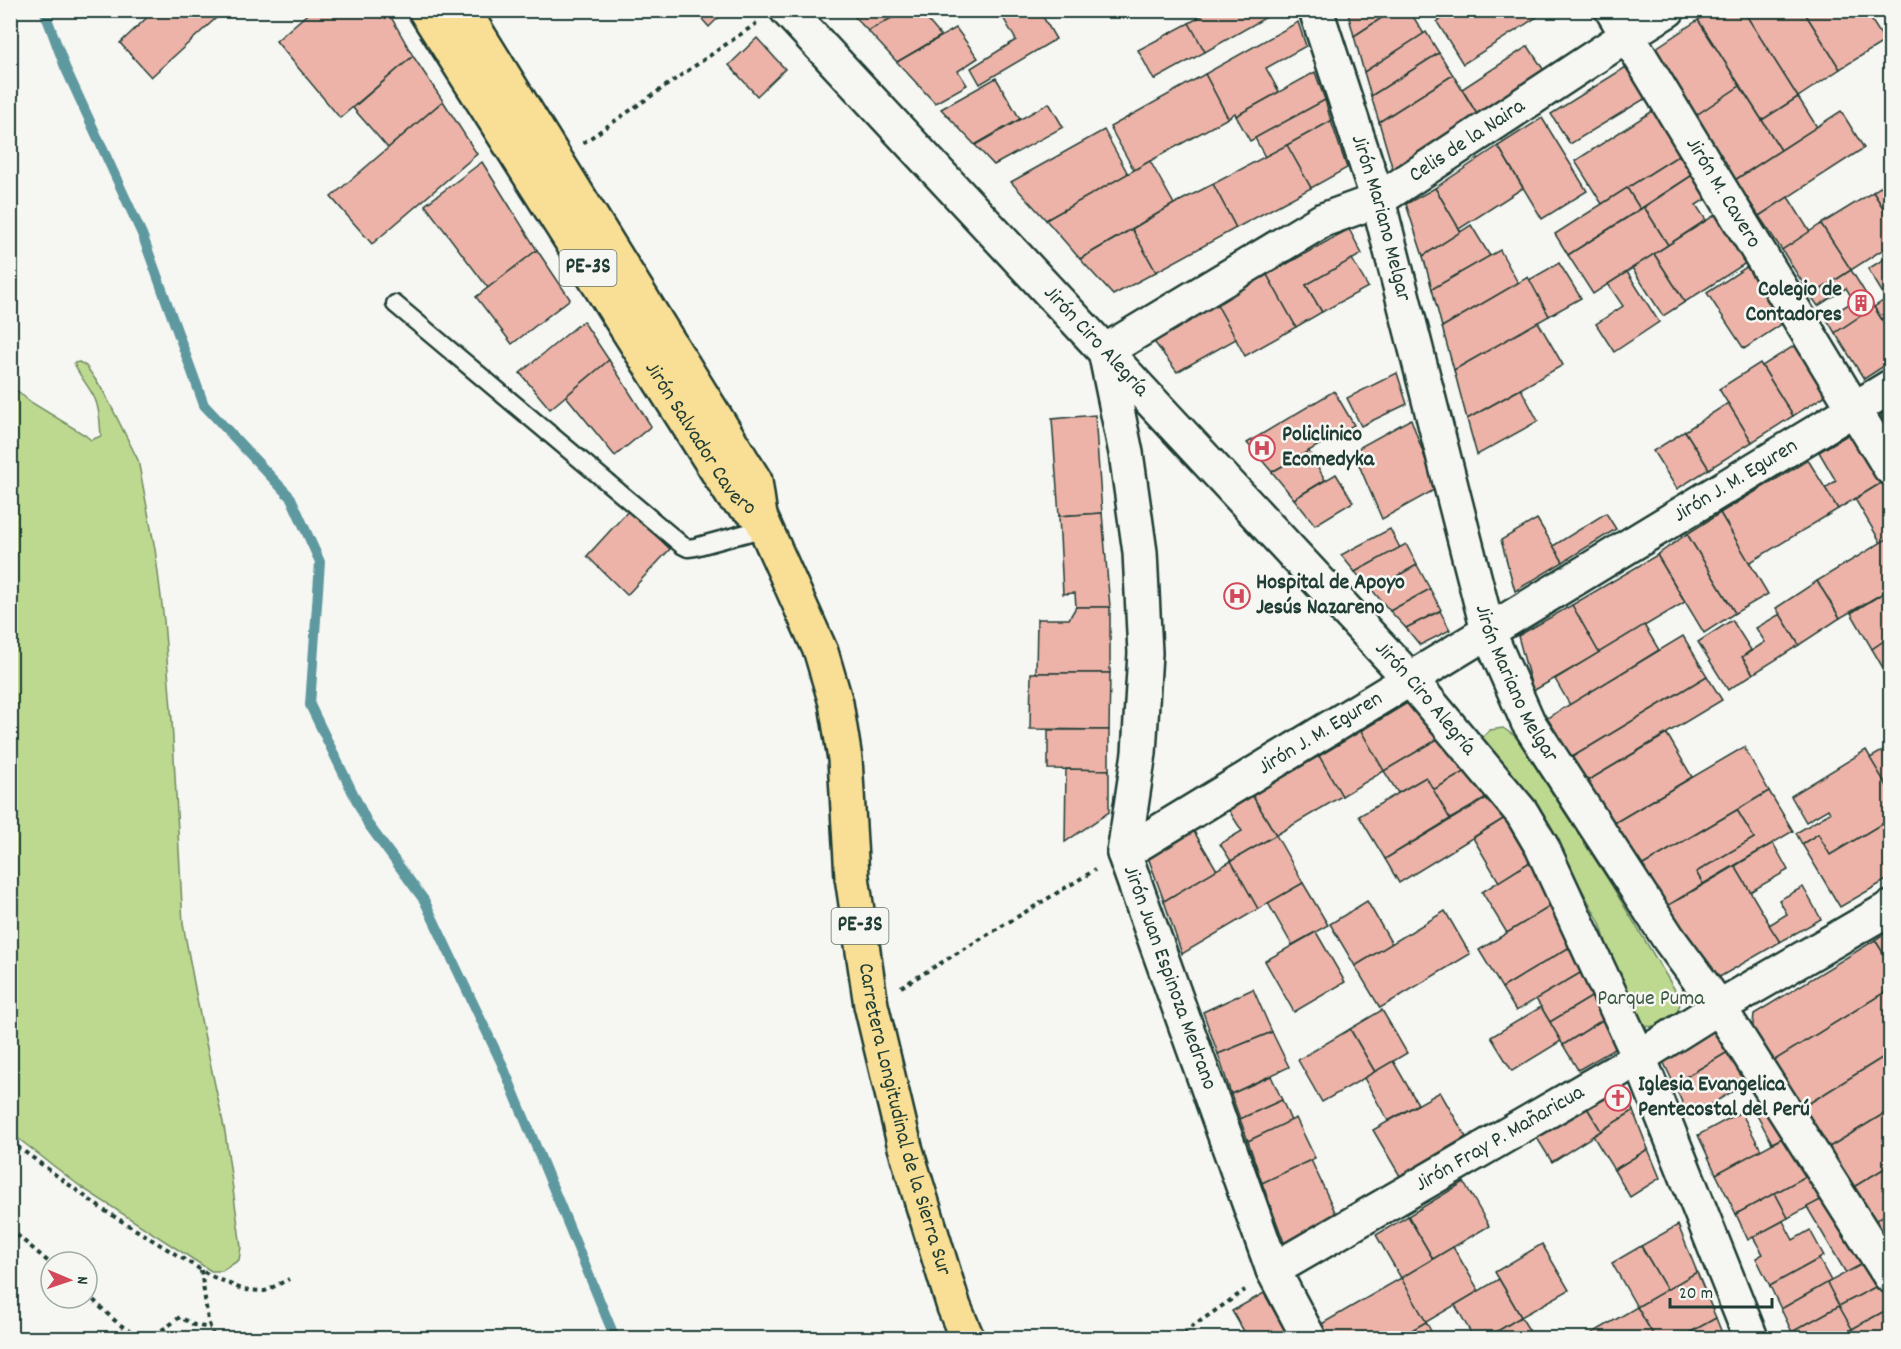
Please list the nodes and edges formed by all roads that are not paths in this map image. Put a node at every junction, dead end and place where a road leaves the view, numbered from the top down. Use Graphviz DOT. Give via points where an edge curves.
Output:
graph roads {
  1 [pos="425,10"];
  2 [pos="463,10"];
  3 [pos="1316,10"];
  4 [pos="1668,10"];
  5 [pos="777,14"];
  6 [pos="1620,23"];
  7 [pos="493,87"];
  8 [pos="1378,200"];
  9 [pos="395,304"];
  10 [pos="1105,351"];
  11 [pos="1890,387"];
  12 [pos="1854,409"];
  13 [pos="1890,468"];
  14 [pos="763,522"];
  15 [pos="1488,631"];
  16 [pos="1410,679"];
  17 [pos="1124,853"];
  18 [pos="1890,908"];
  19 [pos="1719,1007"];
  20 [pos="1639,1057"];
  21 [pos="1273,1270"];
  22 [pos="1890,1276"];
  23 [pos="967,1338"];
  24 [pos="1309,1338"];
  25 [pos="1751,1338"];
  1 -- 7 [label="highway, Jirón Salvador Cavero / PE-3S"];
  2 -- 7 [label="highway, Jirón Salvador Cavero / PE-3S"];
  3 -- 8 [label="street, Jirón Mariano Melgar"];
  4 -- 6 [label="street, Celis de la Naira"];
  5 -- 10 [label="street, Jirón Ciro Alegría"];
  6 -- 8 [label="street, Celis de la Naira"];
  6 -- 12 [label="street, Jirón M. Cavero"];
  7 -- 14 [label="highway, Jirón Salvador Cavero / PE-3S" via="733,496"];
  7 -- 14 [label="highway, Jirón Salvador Cavero / PE-3S" via="558,161 755,482"];
  8 -- 10 [label="street, Celis de la Naira" via="1323,220"];
  8 -- 15 [label="street, Jirón Mariano Melgar"];
  9 -- 14 [label="lane" via="688,548"];
  10 -- 16 [label="street, Jirón Ciro Alegría"];
  10 -- 17 [label="street, Jirón Juan Espinoza Medrano" via="1126,453 1140,552 1145,653 1140,753"];
  11 -- 12 [label="street, Jirón J. M. Eguren"];
  12 -- 13 [label="street, Jirón M. Cavero"];
  12 -- 15 [label="street, Jirón J. M. Eguren"];
  14 -- 23 [label="highway, Carretera Longitudinal de la Sierra Sur / PE-3S" via="821,652 836,703 845,759 852,877 871,1005 905,1147"];
  15 -- 16 [label="street, Jirón J. M. Eguren"];
  15 -- 19 [label="street, Jirón Mariano Melgar" via="1528,722 1669,939"];
  16 -- 17 [label="street, Jirón J. M. Eguren"];
  16 -- 20 [label="street, Jirón Ciro Alegría" via="1522,813"];
  17 -- 21 [label="street, Jirón Juan Espinoza Medrano"];
  18 -- 19 [label="street, Jirón Fray P. Mañaricua"];
  19 -- 20 [label="street, Jirón Fray P. Mañaricua"];
  19 -- 22 [label="street, Jirón Mariano Melgar"];
  20 -- 21 [label="street, Jirón Fray P. Mañaricua"];
  20 -- 25 [label="street, Jirón Ciro Alegría"];
  21 -- 24 [label="street, Jirón Juan Espinoza Medrano"];
}
